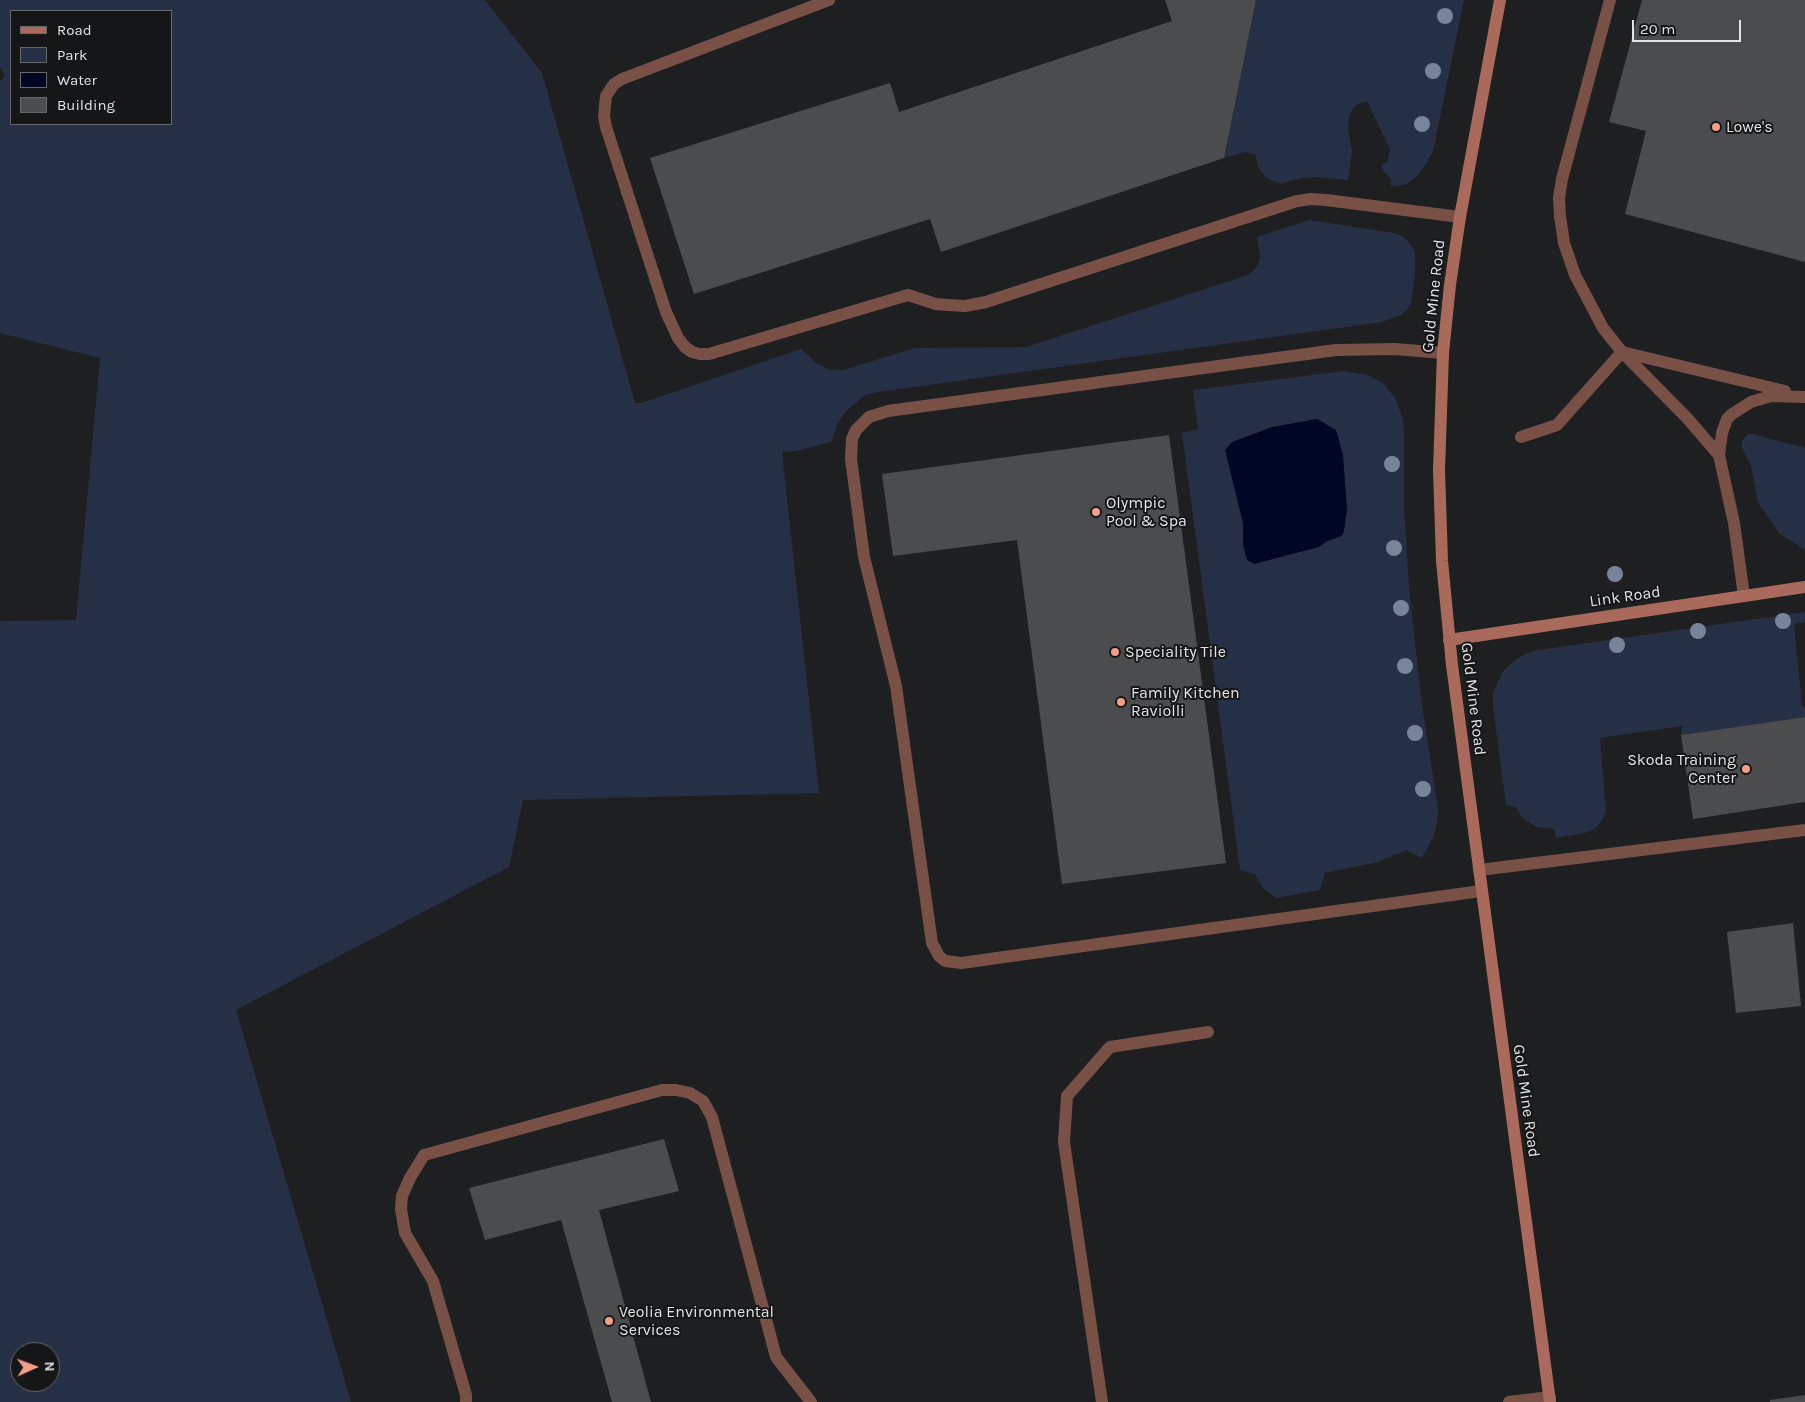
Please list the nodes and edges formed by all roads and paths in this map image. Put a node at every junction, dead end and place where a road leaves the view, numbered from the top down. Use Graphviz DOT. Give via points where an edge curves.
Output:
graph roads {
  1 [pos="829,0"];
  2 [pos="1500,0"];
  3 [pos="1610,0"];
  4 [pos="1460,217"];
  5 [pos="1622,352"];
  6 [pos="1443,353"];
  7 [pos="1805,396"];
  8 [pos="1520,437"];
  9 [pos="1719,454"];
  10 [pos="1805,587"];
  11 [pos="1744,596"];
  12 [pos="1449,640"];
  13 [pos="1805,830"];
  14 [pos="1479,870"];
  15 [pos="1481,891"];
  16 [pos="1208,1032"];
  17 [pos="1550,1400"];
  18 [pos="466,1402"];
  19 [pos="811,1402"];
  20 [pos="1102,1402"];
  21 [pos="1509,1402"];
  1 -- 4 [label="lane" via="622,79 606,96 606,127 666,312 678,338 692,352 708,354 908,295 936,304 966,306 986,302 1304,200"];
  2 -- 4 [label="street, Gold Mine Road"];
  3 -- 5 [label="lane" via="1559,198 1564,242 1575,275 1603,328"];
  4 -- 6 [label="street, Gold Mine Road"];
  5 -- 7 [label="lane"];
  5 -- 8 [label="lane" via="1557,425"];
  5 -- 9 [label="lane"];
  6 -- 12 [label="street, Gold Mine Road" via="1439,470"];
  6 -- 15 [label="lane" via="1395,349 1336,350 888,411 869,417 856,430 850,459 864,557 896,686 932,943 945,961 961,963"];
  7 -- 9 [label="lane" via="1763,398 1738,409 1724,426"];
  9 -- 11 [label="lane"];
  10 -- 11 [label="street, Link Road"];
  11 -- 12 [label="street, Link Road"];
  12 -- 14 [label="street, Gold Mine Road"];
  13 -- 14 [label="lane"];
  14 -- 15 [label="street, Gold Mine Road"];
  15 -- 17 [label="street, Gold Mine Road"];
  16 -- 20 [label="lane" via="1110,1047 1067,1096 1064,1142"];
  17 -- 21 [label="lane"];
  18 -- 19 [label="lane" via="433,1280 405,1233 402,1196 424,1155 662,1090 690,1093 703,1101 712,1117 776,1357"];
}
